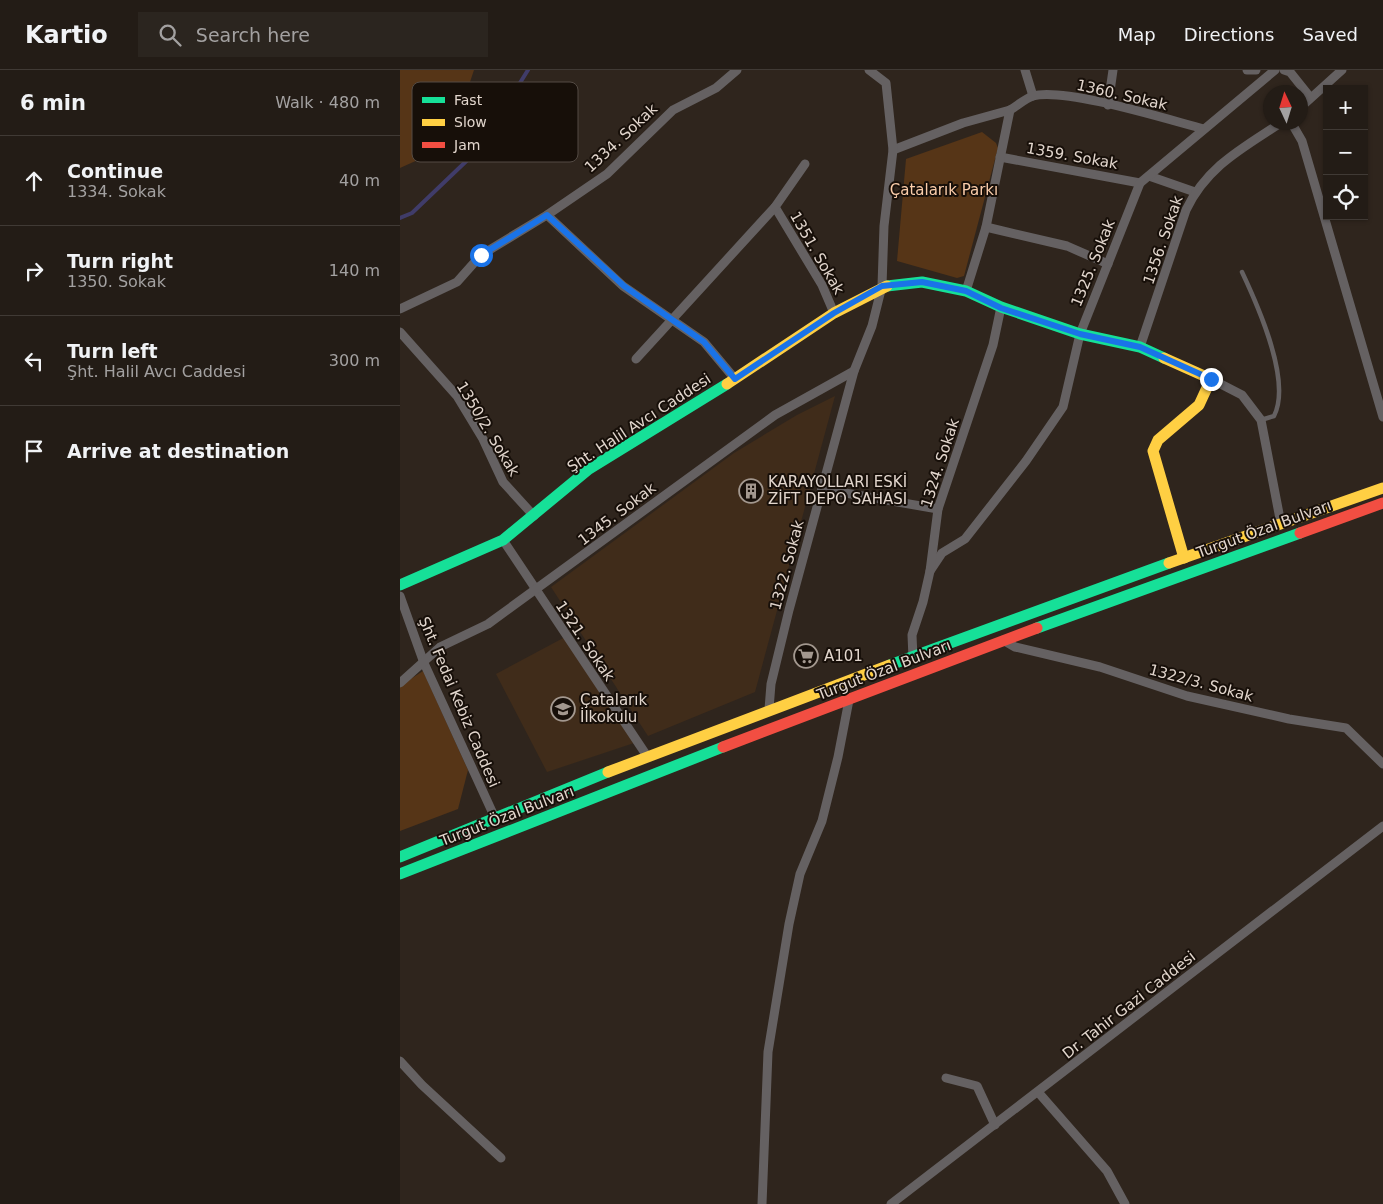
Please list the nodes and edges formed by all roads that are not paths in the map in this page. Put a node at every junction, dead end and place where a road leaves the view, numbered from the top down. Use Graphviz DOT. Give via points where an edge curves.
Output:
graph roads {
  1 [pos="738,70"];
  2 [pos="869,70"];
  3 [pos="1025,70"];
  4 [pos="1113,70"];
  5 [pos="1247,70"];
  6 [pos="1256,70"];
  7 [pos="1275,70"];
  8 [pos="1284,70"];
  9 [pos="1342,70"];
  10 [pos="1033,96"];
  11 [pos="1310,98"];
  12 [pos="1108,105"];
  13 [pos="1010,110"];
  14 [pos="1204,129"];
  15 [pos="1270,130"];
  16 [pos="1296,130"];
  17 [pos="893,150"];
  18 [pos="1000,157"];
  19 [pos="805,164"];
  20 [pos="1150,176"];
  21 [pos="1140,183"];
  22 [pos="1195,192"];
  23 [pos="775,207"];
  24 [pos="547,215"];
  25 [pos="986,227"];
  26 [pos="1108,264"];
  27 [pos="1242,272"];
  28 [pos="882,286"];
  29 [pos="966,291"];
  30 [pos="1001,308"];
  31 [pos="400,309"];
  32 [pos="834,313"];
  33 [pos="672,320"];
  34 [pos="400,332"];
  35 [pos="1080,334"];
  36 [pos="1140,347"];
  37 [pos="636,358"];
  38 [pos="854,371"];
  39 [pos="735,379"];
  40 [pos="1211,379"];
  41 [pos="1383,417"];
  42 [pos="1261,420"];
  43 [pos="1383,488"];
  44 [pos="822,489"];
  45 [pos="1383,503"];
  46 [pos="938,509"];
  47 [pos="534,516"];
  48 [pos="1281,524"];
  49 [pos="502,540"];
  50 [pos="1184,558"];
  51 [pos="930,571"];
  52 [pos="400,585"];
  53 [pos="535,592"];
  54 [pos="400,596"];
  55 [pos="1003,640"];
  56 [pos="913,658"];
  57 [pos="424,663"];
  58 [pos="400,683"];
  59 [pos="849,700"];
  60 [pos="769,709"];
  61 [pos="647,756"];
  62 [pos="1383,764"];
  63 [pos="495,818"];
  64 [pos="1383,826"];
  65 [pos="400,857"];
  66 [pos="400,874"];
  67 [pos="400,1061"];
  68 [pos="946,1078"];
  69 [pos="1038,1092"];
  70 [pos="995,1125"];
  71 [pos="501,1158"];
  72 [pos="762,1204"];
  73 [pos="891,1204"];
  74 [pos="1125,1204"];
  1 -- 24 [label="street, 1334. Sokak" via="716,88 673,110 607,174"];
  2 -- 17 [label="street" via="886,83"];
  3 -- 10 [label="street"];
  4 -- 12 [label="street"];
  5 -- 6 [label="street"];
  7 -- 14 [label="street"];
  8 -- 11 [label="street" via="1290,72"];
  9 -- 11 [label="street"];
  10 -- 12 [label="street, 1360. Sokak" via="1052,94"];
  10 -- 13 [label="street"];
  12 -- 14 [label="street, 1360. Sokak"];
  13 -- 17 [label="street" via="963,123"];
  13 -- 18 [label="street"];
  14 -- 20 [label="street"];
  15 -- 22 [label="street, 1356. Sokak" via="1208,174"];
  16 -- 41 [label="street" via="1302,141"];
  17 -- 28 [label="street" via="884,226"];
  18 -- 21 [label="street, 1359. Sokak"];
  18 -- 25 [label="street"];
  19 -- 23 [label="street"];
  20 -- 21 [label="street"];
  20 -- 22 [label="street"];
  21 -- 26 [label="street, 1325. Sokak"];
  22 -- 36 [label="street, 1356. Sokak"];
  23 -- 32 [label="street, 1351. Sokak" via="822,285"];
  23 -- 33 [label="street"];
  24 -- 31 [label="street, 1334. Sokak" via="481,255 457,282"];
  24 -- 33 [label="street" via="624,286"];
  25 -- 26 [label="street" via="1067,246"];
  25 -- 29 [label="street"];
  26 -- 35 [label="street, 1325. Sokak"];
  27 -- 42 [label="lane" via="1261,311 1280,383 1280,405 1274,416"];
  28 -- 29 [label="main road, Şht. Halil Avcı Caddesi" via="922,282"];
  28 -- 32 [label="main road, Şht. Halil Avcı Caddesi"];
  28 -- 38 [label="street, 1322. Sokak" via="872,326"];
  29 -- 30 [label="main road, Şht. Halil Avcı Caddesi"];
  30 -- 35 [label="main road, Şht. Halil Avcı Caddesi"];
  30 -- 46 [label="street, 1324. Sokak" via="993,345"];
  32 -- 39 [label="main road, Şht. Halil Avcı Caddesi"];
  33 -- 37 [label="street"];
  33 -- 39 [label="street" via="704,342"];
  34 -- 47 [label="street, 1350/2. Sokak" via="457,396 483,439 503,482"];
  35 -- 36 [label="main road, Şht. Halil Avcı Caddesi"];
  35 -- 51 [label="street, 1325. Sokak" via="1063,407 965,539 942,553"];
  36 -- 40 [label="main road, Şht. Halil Avcı Caddesi"];
  38 -- 44 [label="street, 1322. Sokak"];
  38 -- 53 [label="street, 1345. Sokak" via="768,420"];
  39 -- 47 [label="main road, Şht. Halil Avcı Caddesi" via="589,469"];
  40 -- 42 [label="street" via="1242,395"];
  40 -- 50 [label="main road" via="1199,405 1158,440 1153,452"];
  42 -- 48 [label="street"];
  43 -- 48 [label="main road, Turgut Özal Bulvarı"];
  44 -- 46 [label="street"];
  44 -- 60 [label="street, 1322. Sokak" via="771,684"];
  45 -- 55 [label="main road, Turgut Özal Bulvarı"];
  46 -- 51 [label="street, 1324. Sokak"];
  47 -- 49 [label="main road, Şht. Halil Avcı Caddesi"];
  48 -- 50 [label="main road, Turgut Özal Bulvarı"];
  49 -- 52 [label="main road, Şht. Halil Avcı Caddesi"];
  49 -- 53 [label="street, 1321. Sokak"];
  50 -- 56 [label="main road, Turgut Özal Bulvarı"];
  51 -- 56 [label="street, 1324. Sokak" via="912,635"];
  53 -- 57 [label="street, 1345. Sokak" via="488,624 440,647"];
  53 -- 61 [label="street, 1321. Sokak"];
  54 -- 57 [label="street, Şht. Fedai Kebiz Caddesi"];
  55 -- 59 [label="main road, Turgut Özal Bulvarı"];
  55 -- 62 [label="street, 1322/3. Sokak" via="1015,647 1100,667 1187,696 1346,728"];
  56 -- 60 [label="main road, Turgut Özal Bulvarı"];
  57 -- 58 [label="street, 1345. Sokak"];
  57 -- 63 [label="street, Şht. Fedai Kebiz Caddesi"];
  59 -- 66 [label="main road, Turgut Özal Bulvarı"];
  59 -- 72 [label="street" via="822,820 800,874 789,924 768,1052"];
  60 -- 61 [label="main road, Turgut Özal Bulvarı"];
  61 -- 63 [label="main road, Turgut Özal Bulvarı"];
  63 -- 65 [label="main road, Turgut Özal Bulvarı"];
  64 -- 69 [label="street, Dr. Tahir Gazi Caddesi"];
  67 -- 71 [label="street"];
  68 -- 70 [label="street" via="977,1086"];
  69 -- 70 [label="street, Dr. Tahir Gazi Caddesi"];
  69 -- 74 [label="street" via="1107,1171"];
  70 -- 73 [label="street, Dr. Tahir Gazi Caddesi"];
}
